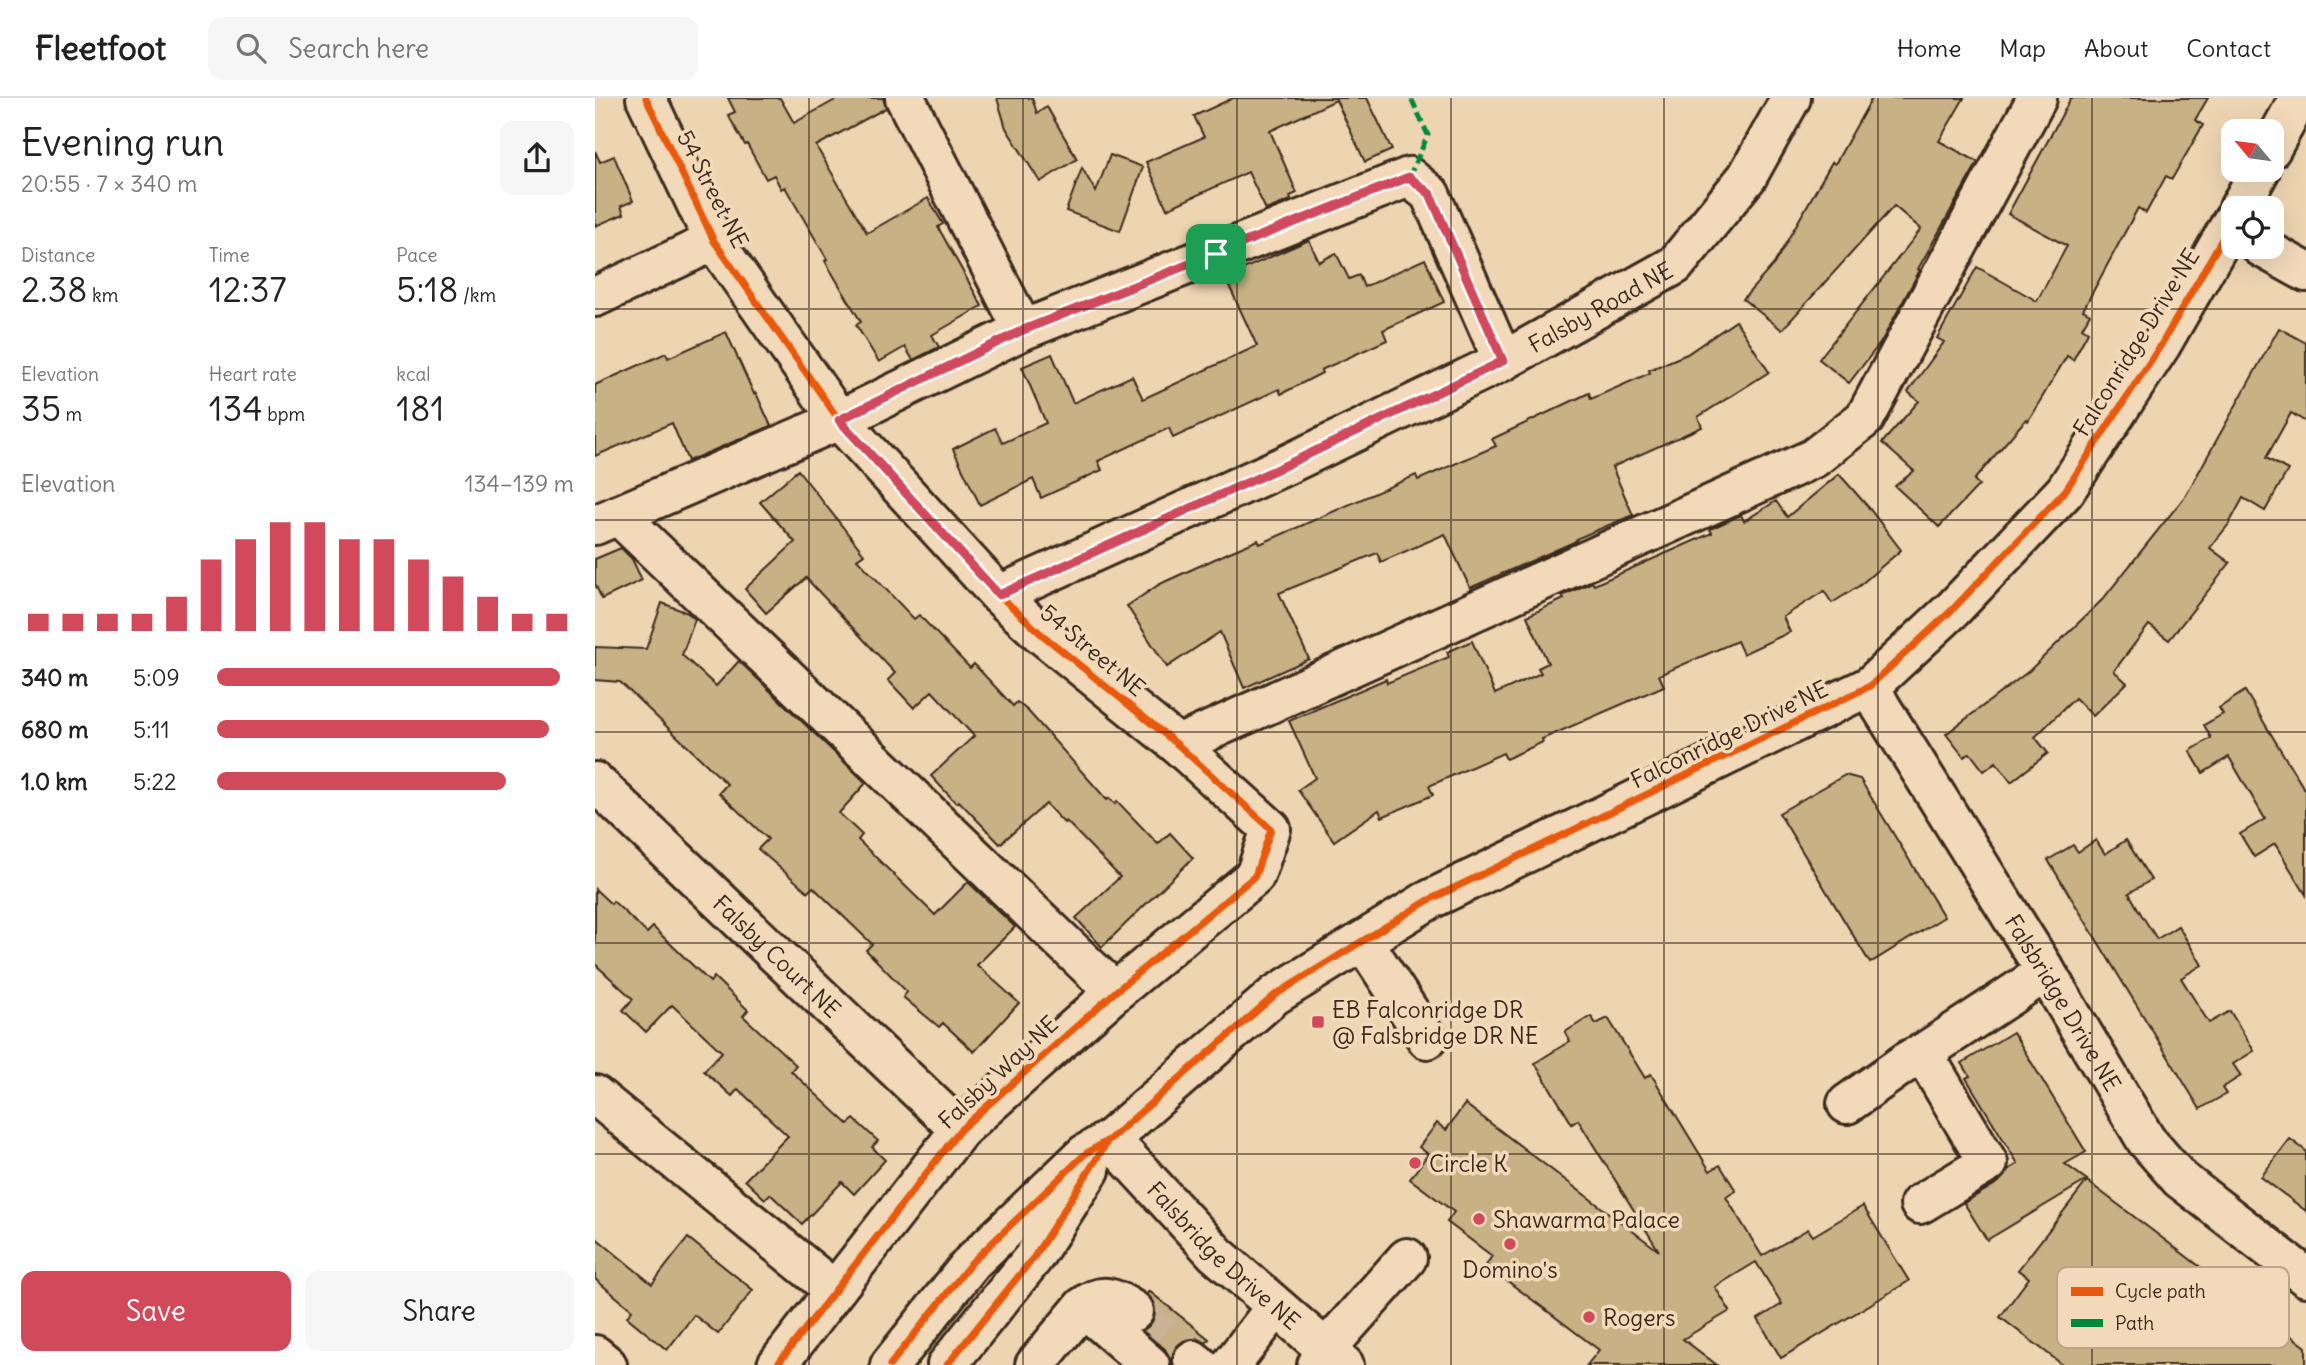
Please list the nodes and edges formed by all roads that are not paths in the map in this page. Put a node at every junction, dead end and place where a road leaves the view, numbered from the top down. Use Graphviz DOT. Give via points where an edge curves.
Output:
graph roads {
  1 [pos="646,98"];
  2 [pos="905,98"];
  3 [pos="1791,98"];
  4 [pos="2037,98"];
  5 [pos="2299,98"];
  6 [pos="2284,125"];
  7 [pos="714,241"];
  8 [pos="2221,242"];
  9 [pos="2283,259"];
  10 [pos="2306,272"];
  11 [pos="595,297"];
  12 [pos="1023,330"];
  13 [pos="1503,361"];
  14 [pos="839,420"];
  15 [pos="607,520"];
  16 [pos="999,595"];
  17 [pos="1870,686"];
  18 [pos="1178,745"];
  19 [pos="595,782"];
  20 [pos="1255,876"];
  21 [pos="1363,941"];
  22 [pos="2046,972"];
  23 [pos="1115,992"];
  24 [pos="1427,1039"];
  25 [pos="1923,1053"];
  26 [pos="595,1095"];
  27 [pos="1847,1104"];
  28 [pos="960,1129"];
  29 [pos="1110,1139"];
  30 [pos="1920,1203"];
  31 [pos="1407,1258"];
  32 [pos="2306,1277"];
  33 [pos="834,1290"];
  34 [pos="1083,1307"];
  35 [pos="1276,1307"];
  36 [pos="1134,1311"];
  37 [pos="595,1355"];
  38 [pos="1329,1360"];
  39 [pos="607,1365"];
  40 [pos="777,1365"];
  41 [pos="890,1365"];
  42 [pos="947,1365"];
  43 [pos="1035,1365"];
  44 [pos="1150,1365"];
  45 [pos="1231,1365"];
  1 -- 7 [label="street, 54 Street NE"];
  2 -- 12 [label="street"];
  3 -- 13 [label="street, Falsby Road NE" via="1747,177 1675,265"];
  4 -- 18 [label="street" via="1865,418 1814,458"];
  5 -- 6 [label="street"];
  7 -- 11 [label="street"];
  7 -- 14 [label="street, 54 Street NE"];
  8 -- 17 [label="street, Falconridge Drive NE" via="2161,345 2065,491 1953,608"];
  9 -- 10 [label="street"];
  12 -- 13 [label="street" via="1409,177 1430,194"];
  12 -- 14 [label="street"];
  13 -- 16 [label="street, Falsby Road NE"];
  14 -- 15 [label="street"];
  14 -- 16 [label="street, 54 Street NE"];
  15 -- 23 [label="street"];
  16 -- 18 [label="street, 54 Street NE" via="1040,634"];
  17 -- 21 [label="street, Falconridge Drive NE" via="1427,901"];
  17 -- 22 [label="street, Falsbridge Drive NE"];
  18 -- 20 [label="street, 54 Street NE" via="1271,829"];
  19 -- 28 [label="street, Falsby Court NE"];
  20 -- 23 [label="street, Falsby Way NE"];
  21 -- 24 [label="street"];
  21 -- 29 [label="street, Falconridge Drive NE" via="1275,995"];
  22 -- 25 [label="street"];
  22 -- 32 [label="street, Falsbridge Drive NE" via="2145,1140 2180,1180"];
  23 -- 28 [label="street, Falsby Way NE"];
  25 -- 27 [label="street"];
  25 -- 30 [label="street" via="1988,1163"];
  26 -- 33 [label="street"];
  28 -- 33 [label="street, Falsby Way NE"];
  29 -- 35 [label="street, Falsbridge Drive NE" via="1216,1254"];
  29 -- 41 [label="street, Falconridge Drive NE" via="1085,1154 972,1262"];
  29 -- 42 [label="street, Falconridge Drive NE" via="1034,1258"];
  31 -- 38 [label="street"];
  33 -- 40 [label="street, Falsby Way NE"];
  34 -- 36 [label="street" via="1093,1298 1105,1297"];
  34 -- 43 [label="street"];
  34 -- 44 [label="street"];
  35 -- 38 [label="street, Falsbridge Drive NE"];
  35 -- 45 [label="street"];
  37 -- 39 [label="street"];
}
